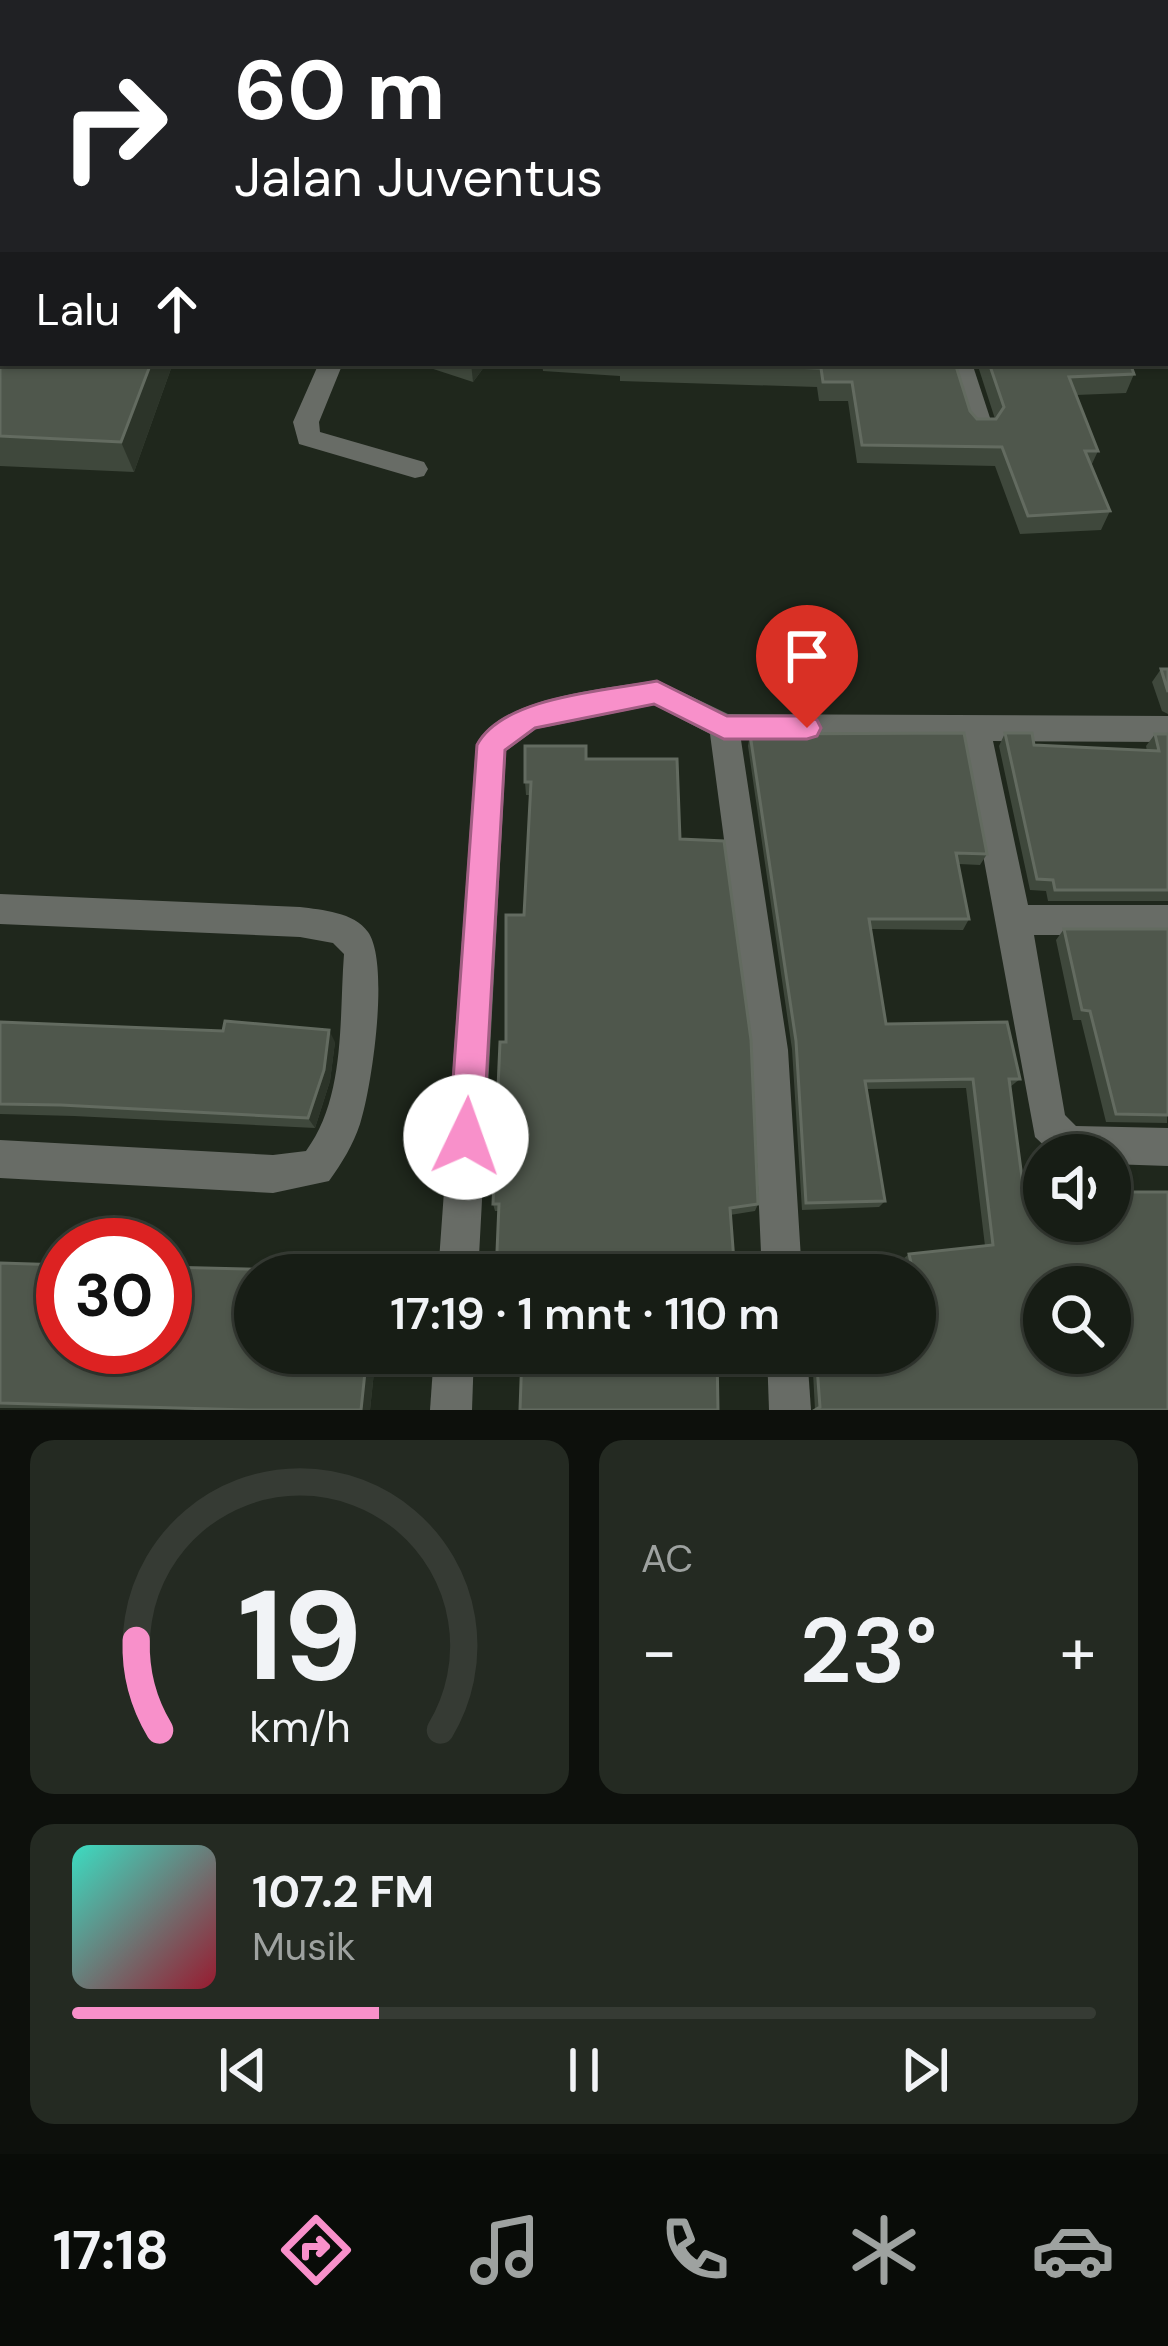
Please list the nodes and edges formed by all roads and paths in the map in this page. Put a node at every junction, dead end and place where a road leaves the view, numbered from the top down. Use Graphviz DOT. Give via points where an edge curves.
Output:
graph roads {
  1 [pos="330,366"];
  2 [pos="961,366"];
  3 [pos="980,428"];
  4 [pos="416,469"];
  5 [pos="724,727"];
  6 [pos="975,729"];
  7 [pos="1168,729"];
  8 [pos="0,908"];
  9 [pos="1015,920"];
  10 [pos="1168,920"];
  11 [pos="1168,1148"];
  12 [pos="0,1159"];
  13 [pos="459,1254"];
  14 [pos="781,1254"];
  15 [pos="453,1374"];
  16 [pos="788,1374"];
  17 [pos="451,1410"];
  18 [pos="790,1410"];
  1 -- 4 [label="street" via="308,438"];
  2 -- 3 [label="street"];
  5 -- 6 [label="street"];
  5 -- 13 [label="street" via="657,692 528,718 491,745"];
  5 -- 14 [label="street" via="770,1050"];
  6 -- 7 [label="street"];
  6 -- 9 [label="street"];
  8 -- 12 [label="street" via="300,922 337,928 362,954 346,1113 336,1145 316,1168 273,1174"];
  9 -- 10 [label="street"];
  9 -- 11 [label="street" via="1048,1124 1076,1145"];
  15 -- 17 [label="street"];
  16 -- 18 [label="street"];
}
